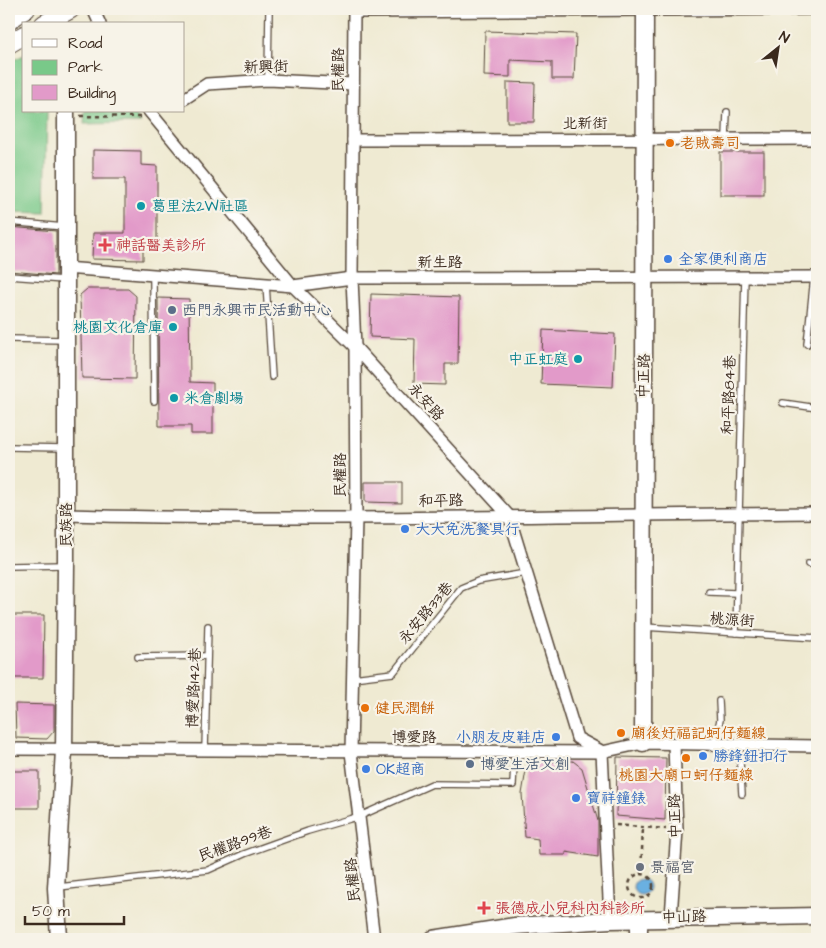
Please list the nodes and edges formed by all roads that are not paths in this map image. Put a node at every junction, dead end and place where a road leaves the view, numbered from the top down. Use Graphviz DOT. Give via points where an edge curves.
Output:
graph roads {
  1 [pos="26,9"];
  2 [pos="93,9"];
  3 [pos="269,9"];
  4 [pos="817,9"];
  5 [pos="354,10"];
  6 [pos="645,10"];
  7 [pos="68,13"];
  8 [pos="9,20"];
  9 [pos="48,22"];
  10 [pos="99,22"];
  11 [pos="22,36"];
  12 [pos="9,44"];
  13 [pos="268,80"];
  14 [pos="353,84"];
  15 [pos="185,98"];
  16 [pos="727,112"];
  17 [pos="66,113"];
  18 [pos="156,113"];
  19 [pos="644,138"];
  20 [pos="726,138"];
  21 [pos="817,139"];
  22 [pos="353,140"];
  23 [pos="9,222"];
  24 [pos="65,228"];
  25 [pos="65,274"];
  26 [pos="9,276"];
  27 [pos="153,276"];
  28 [pos="645,276"];
  29 [pos="745,276"];
  30 [pos="816,277"];
  31 [pos="352,278"];
  32 [pos="266,284"];
  33 [pos="293,286"];
  34 [pos="9,339"];
  35 [pos="64,340"];
  36 [pos="807,344"];
  37 [pos="355,347"];
  38 [pos="272,377"];
  39 [pos="154,401"];
  40 [pos="783,404"];
  41 [pos="817,408"];
  42 [pos="9,447"];
  43 [pos="66,448"];
  44 [pos="817,513"];
  45 [pos="65,514"];
  46 [pos="643,514"];
  47 [pos="738,514"];
  48 [pos="509,516"];
  49 [pos="356,518"];
  50 [pos="808,564"];
  51 [pos="66,565"];
  52 [pos="817,565"];
  53 [pos="9,566"];
  54 [pos="526,573"];
  55 [pos="709,592"];
  56 [pos="736,593"];
  57 [pos="208,626"];
  58 [pos="644,627"];
  59 [pos="736,633"];
  60 [pos="817,638"];
  61 [pos="207,656"];
  62 [pos="138,657"];
  63 [pos="353,678"];
  64 [pos="719,701"];
  65 [pos="643,743"];
  66 [pos="674,744"];
  67 [pos="714,744"];
  68 [pos="739,745"];
  69 [pos="817,746"];
  70 [pos="9,749"];
  71 [pos="64,750"];
  72 [pos="205,751"];
  73 [pos="351,752"];
  74 [pos="520,752"];
  75 [pos="602,752"];
  76 [pos="742,794"];
  77 [pos="360,816"];
  78 [pos="56,888"];
  79 [pos="817,916"];
  80 [pos="671,917"];
  81 [pos="639,918"];
  82 [pos="610,920"];
  83 [pos="59,939"];
  84 [pos="374,939"];
  85 [pos="433,939"];
  86 [pos="639,939"];
  1 -- 8 [label="main road"];
  2 -- 10 [label="street"];
  3 -- 13 [label="lane"];
  4 -- 6 [label="street"];
  5 -- 6 [label="street"];
  5 -- 14 [label="street, 民權路"];
  6 -- 19 [label="main road, 中正路"];
  7 -- 9 [label="main road"];
  11 -- 12 [label="main road"];
  13 -- 14 [label="street, 新興街"];
  13 -- 15 [label="street, 新興街" via="207,84"];
  14 -- 22 [label="street, 民權路"];
  16 -- 20 [label="lane"];
  17 -- 24 [label="main road, 民族路"];
  18 -- 33 [label="street, 永安路"];
  19 -- 20 [label="street, 北新街"];
  19 -- 22 [label="street, 北新街"];
  19 -- 28 [label="main road, 中正路"];
  20 -- 21 [label="street, 北新街"];
  22 -- 31 [label="street, 民權路"];
  23 -- 24 [label="lane"];
  24 -- 25 [label="main road, 民族路"];
  25 -- 26 [label="lane"];
  25 -- 27 [label="street, 新生路"];
  25 -- 35 [label="main road, 民族路"];
  27 -- 32 [label="street, 新生路"];
  27 -- 39 [label="lane"];
  28 -- 29 [label="street, 新生路"];
  28 -- 31 [label="street, 新生路"];
  28 -- 46 [label="main road, 中正路"];
  29 -- 30 [label="street, 新生路"];
  29 -- 47 [label="lane, 和平路84巷"];
  30 -- 36 [label="lane"];
  31 -- 33 [label="street, 新生路"];
  31 -- 37 [label="street, 民權路"];
  32 -- 33 [label="street, 新生路"];
  32 -- 38 [label="lane"];
  33 -- 37 [label="street, 永安路"];
  34 -- 35 [label="lane"];
  35 -- 43 [label="main road, 民族路"];
  37 -- 48 [label="street, 永安路"];
  37 -- 49 [label="street, 民權路"];
  40 -- 41 [label="lane"];
  42 -- 43 [label="lane"];
  43 -- 45 [label="main road, 民族路"];
  44 -- 47 [label="street, 和平路"];
  45 -- 49 [label="street, 和平路"];
  45 -- 51 [label="main road, 民族路"];
  46 -- 47 [label="street, 和平路"];
  46 -- 48 [label="street, 和平路"];
  46 -- 58 [label="main road, 中正路"];
  47 -- 56 [label="lane, 和平路84巷"];
  48 -- 49 [label="street, 和平路"];
  48 -- 54 [label="street, 永安路"];
  49 -- 63 [label="street, 民權路"];
  50 -- 52 [label="lane"];
  51 -- 53 [label="lane"];
  51 -- 71 [label="main road, 民族路"];
  54 -- 63 [label="lane, 永安路33巷" via="478,581 461,588 393,673"];
  54 -- 75 [label="street, 永安路" via="577,738"];
  55 -- 56 [label="lane"];
  56 -- 59 [label="lane, 和平路84巷"];
  57 -- 61 [label="lane, 博愛路142巷"];
  58 -- 59 [label="lane, 桃源街"];
  58 -- 65 [label="main road, 中正路"];
  59 -- 60 [label="lane, 桃源街"];
  61 -- 62 [label="lane"];
  61 -- 72 [label="lane, 博愛路142巷"];
  63 -- 73 [label="street, 民權路"];
  64 -- 67 [label="lane" via="720,720"];
  65 -- 66 [label="street, 博愛路"];
  65 -- 75 [label="street, 博愛路"];
  66 -- 67 [label="street, 博愛路"];
  66 -- 80 [label="street, 中正路" via="677,830"];
  67 -- 68 [label="street, 博愛路"];
  68 -- 69 [label="street, 博愛路"];
  68 -- 76 [label="lane"];
  70 -- 71 [label="street, 博愛路"];
  71 -- 72 [label="street, 博愛路"];
  71 -- 78 [label="main road, 民族路"];
  72 -- 73 [label="street, 博愛路"];
  73 -- 74 [label="street, 博愛路"];
  73 -- 77 [label="street, 民權路"];
  74 -- 75 [label="street, 博愛路"];
  74 -- 77 [label="lane, 民權路99巷" via="514,764 513,785 432,784"];
  75 -- 82 [label="street"];
  77 -- 78 [label="lane, 民權路99巷" via="308,831 208,870"];
  77 -- 84 [label="street, 民權路"];
  78 -- 83 [label="main road, 民族路"];
  79 -- 80 [label="main road, 中山路"];
  80 -- 81 [label="main road, 中山路"];
  81 -- 82 [label="main road, 中山路"];
  81 -- 86 [label="main road"];
  82 -- 85 [label="main road, 中山路" via="515,926"];
}
